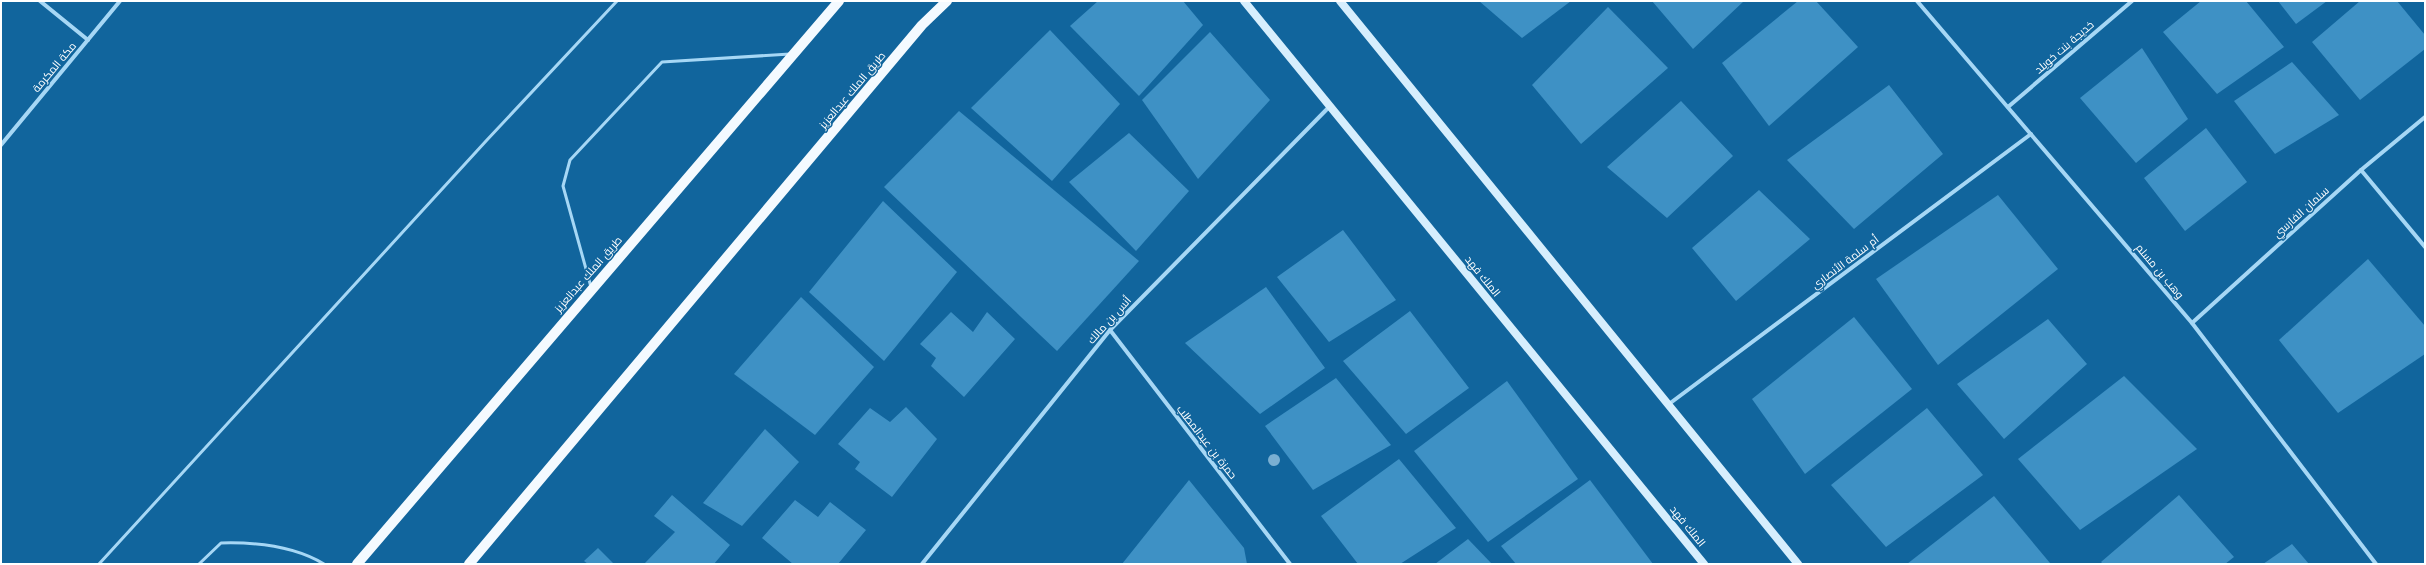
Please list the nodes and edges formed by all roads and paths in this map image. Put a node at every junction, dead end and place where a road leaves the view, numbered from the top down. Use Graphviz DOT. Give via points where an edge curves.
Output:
graph roads {
  1 [pos="40,1"];
  2 [pos="120,1"];
  3 [pos="617,1"];
  4 [pos="839,1"];
  5 [pos="947,1"];
  6 [pos="1244,1"];
  7 [pos="1340,1"];
  8 [pos="1917,1"];
  9 [pos="2132,1"];
  10 [pos="88,40"];
  11 [pos="795,54"];
  12 [pos="1330,106"];
  13 [pos="2008,107"];
  14 [pos="2425,117"];
  15 [pos="2031,134"];
  16 [pos="1,145"];
  17 [pos="2361,170"];
  18 [pos="2425,247"];
  19 [pos="591,288"];
  20 [pos="2192,323"];
  21 [pos="1110,330"];
  22 [pos="1669,404"];
  23 [pos="99,564"];
  24 [pos="199,564"];
  25 [pos="324,564"];
  26 [pos="357,564"];
  27 [pos="469,564"];
  28 [pos="922,564"];
  29 [pos="1290,564"];
  30 [pos="1704,564"];
  31 [pos="1798,564"];
  32 [pos="2376,564"];
  1 -- 10 [label="street"];
  2 -- 10 [label="street, مكة المكرمة"];
  3 -- 23 [label="lane"];
  4 -- 11 [label="main road, طريق الملك عبدالعزيز"];
  5 -- 27 [label="main road, طريق الملك عبدالعزيز" via="922,25"];
  6 -- 12 [label="street, الملك فهد"];
  7 -- 22 [label="street"];
  8 -- 13 [label="street, وهب بن مسلم"];
  9 -- 13 [label="street, خديجة بنت خويلد"];
  10 -- 16 [label="street, مكة المكرمة"];
  11 -- 19 [label="main road, طريق الملك عبدالعزيز"];
  11 -- 19 [label="lane" via="662,62 570,160 563,186"];
  12 -- 21 [label="street, أنس بن مالك"];
  12 -- 30 [label="street, الملك فهد"];
  13 -- 15 [label="street, وهب بن مسلم"];
  14 -- 17 [label="street, سلمان الفارسي"];
  15 -- 20 [label="street, وهب بن مسلم"];
  15 -- 22 [label="street, أم سلمة الأنصاري"];
  17 -- 18 [label="street"];
  17 -- 20 [label="street, سلمان الفارسي"];
  19 -- 26 [label="main road, طريق الملك عبدالعزيز"];
  20 -- 32 [label="street, وهب بن مسلم"];
  21 -- 28 [label="street, أنس بن مالك"];
  21 -- 29 [label="street, حمزة بن عبدالمطلب"];
  22 -- 31 [label="street"];
  24 -- 25 [label="lane" via="221,543 254,542 310,556"];
}
